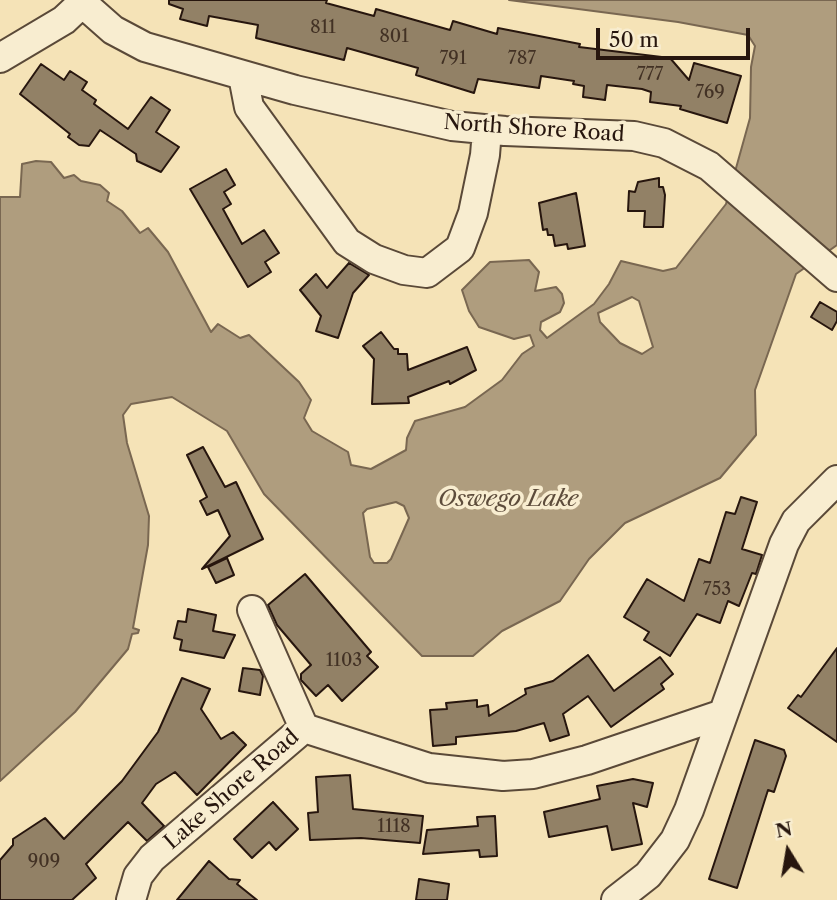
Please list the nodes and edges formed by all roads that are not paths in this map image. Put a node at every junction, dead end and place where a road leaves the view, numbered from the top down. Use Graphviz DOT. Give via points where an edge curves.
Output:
graph roads {
  1 [pos="80,2"];
  2 [pos="0,58"];
  3 [pos="243,76"];
  4 [pos="487,130"];
  5 [pos="830,269"];
  6 [pos="837,480"];
  7 [pos="252,610"];
  8 [pos="723,714"];
  9 [pos="304,728"];
  10 [pos="622,898"];
  11 [pos="131,900"];
  1 -- 2 [label="street, North Shore Road" via="64,20"];
  1 -- 3 [label="street, North Shore Road" via="130,41"];
  3 -- 4 [label="street, North Shore Road" via="433,123"];
  3 -- 4 [label="street" via="249,107 347,242 374,260 404,270 427,273 460,248 473,213"];
  4 -- 5 [label="street, North Shore Road" via="618,134 649,139 695,157"];
  6 -- 8 [label="street" via="796,521 784,544"];
  7 -- 9 [label="street"];
  8 -- 9 [label="street, Lake Shore Road" via="587,760 533,774 503,776 429,768"];
  8 -- 10 [label="street" via="676,840"];
  9 -- 11 [label="street, Lake Shore Road" via="152,858 138,876"];
}
